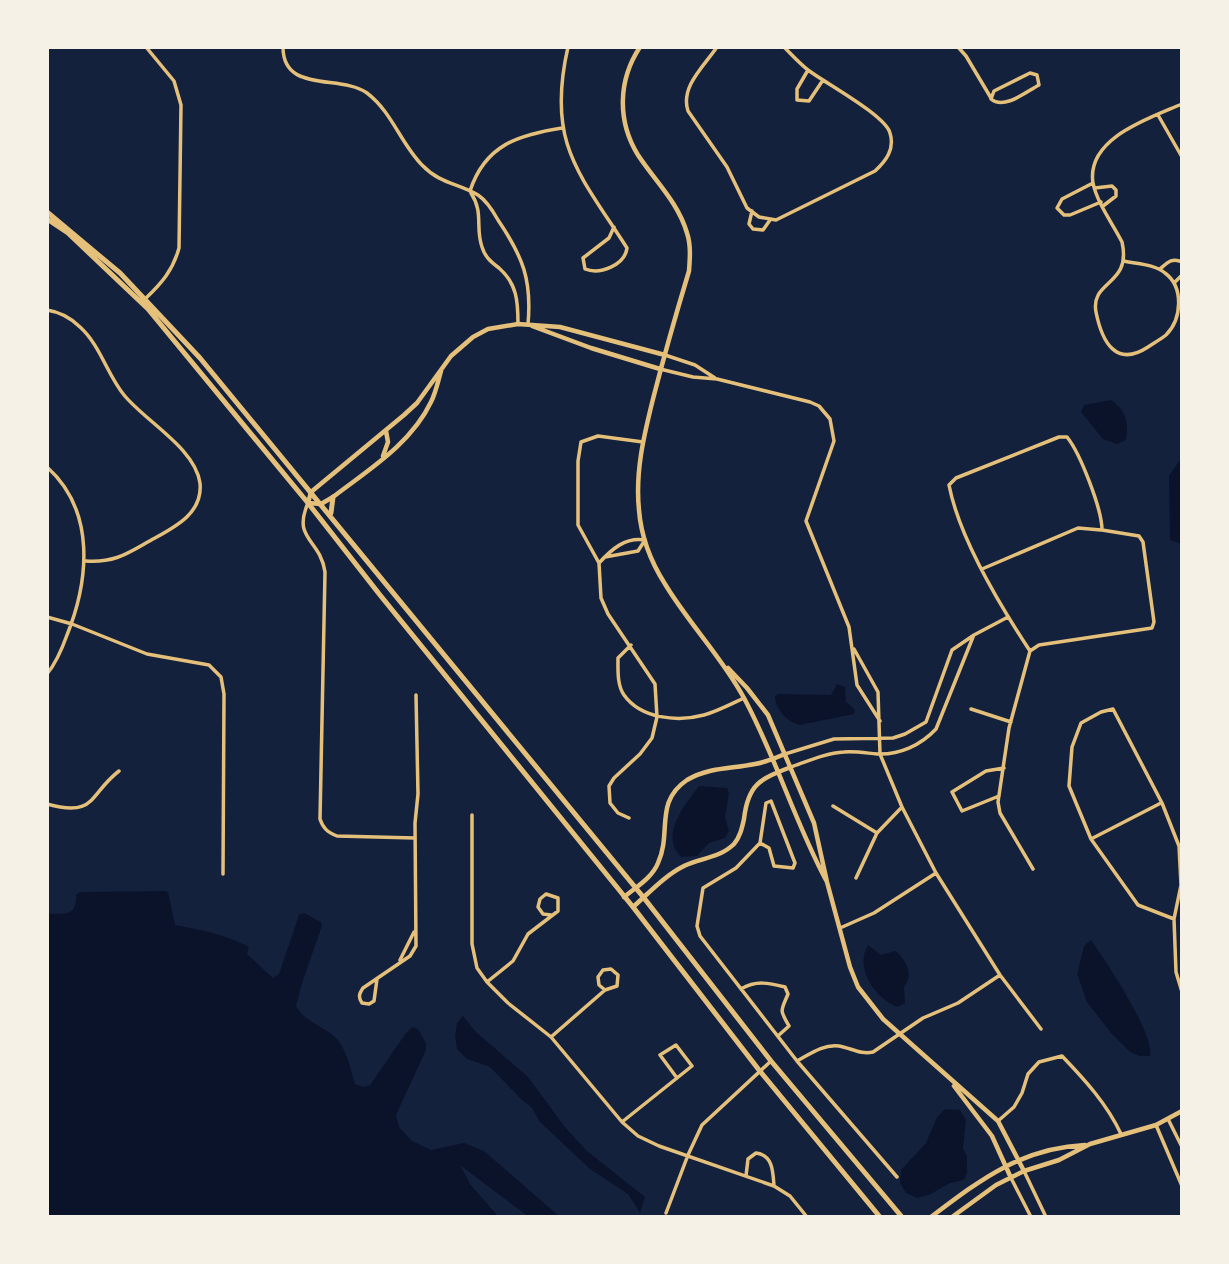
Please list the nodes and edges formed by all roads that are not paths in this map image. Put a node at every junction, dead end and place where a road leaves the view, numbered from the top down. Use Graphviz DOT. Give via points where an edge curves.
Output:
graph roads {
  1 [pos="146,47"];
  2 [pos="283,47"];
  3 [pos="568,47"];
  4 [pos="639,47"];
  5 [pos="718,47"];
  6 [pos="784,47"];
  7 [pos="958,47"];
  8 [pos="808,70"];
  9 [pos="823,80"];
  10 [pos="991,99"];
  11 [pos="1182,104"];
  12 [pos="1158,115"];
  13 [pos="562,128"];
  14 [pos="1182,157"];
  15 [pos="1094,186"];
  16 [pos="470,191"];
  17 [pos="1102,204"];
  18 [pos="752,211"];
  19 [pos="47,212"];
  20 [pos="47,219"];
  21 [pos="771,219"];
  22 [pos="614,228"];
  23 [pos="1124,261"];
  24 [pos="1182,262"];
  25 [pos="1160,270"];
  26 [pos="1182,275"];
  27 [pos="1174,282"];
  28 [pos="143,300"];
  29 [pos="47,310"];
  30 [pos="518,324"];
  31 [pos="528,324"];
  32 [pos="664,355"];
  33 [pos="660,369"];
  34 [pos="441,371"];
  35 [pos="717,379"];
  36 [pos="386,430"];
  37 [pos="643,442"];
  38 [pos="381,459"];
  39 [pos="47,467"];
  40 [pos="311,492"];
  41 [pos="333,497"];
  42 [pos="308,503"];
  43 [pos="321,504"];
  44 [pos="331,516"];
  45 [pos="1102,530"];
  46 [pos="645,540"];
  47 [pos="605,557"];
  48 [pos="86,561"];
  49 [pos="599,563"];
  50 [pos="982,569"];
  51 [pos="390,587"];
  52 [pos="380,595"];
  53 [pos="47,617"];
  54 [pos="1007,617"];
  55 [pos="72,624"];
  56 [pos="974,635"];
  57 [pos="631,645"];
  58 [pos="852,646"];
  59 [pos="1030,650"];
  60 [pos="442,653"];
  61 [pos="433,661"];
  62 [pos="723,662"];
  63 [pos="47,674"];
  64 [pos="416,695"];
  65 [pos="744,698"];
  66 [pos="971,709"];
  67 [pos="657,717"];
  68 [pos="880,722"];
  69 [pos="1011,722"];
  70 [pos="880,739"];
  71 [pos="785,754"];
  72 [pos="880,754"];
  73 [pos="772,760"];
  74 [pos="791,767"];
  75 [pos="1004,768"];
  76 [pos="119,771"];
  77 [pos="777,773"];
  78 [pos="999,796"];
  79 [pos="1162,803"];
  80 [pos="47,804"];
  81 [pos="833,806"];
  82 [pos="902,807"];
  83 [pos="472,815"];
  84 [pos="629,818"];
  85 [pos="877,833"];
  86 [pos="415,838"];
  87 [pos="1091,839"];
  88 [pos="760,843"];
  89 [pos="1032,869"];
  90 [pos="936,873"];
  91 [pos="223,874"];
  92 [pos="856,878"];
  93 [pos="827,882"];
  94 [pos="635,888"];
  95 [pos="624,897"];
  96 [pos="644,898"];
  97 [pos="633,907"];
  98 [pos="551,915"];
  99 [pos="1174,919"];
  100 [pos="840,928"];
  101 [pos="415,930"];
  102 [pos="409,944"];
  103 [pos="416,946"];
  104 [pos="399,963"];
  105 [pos="1000,975"];
  106 [pos="377,979"];
  107 [pos="487,982"];
  108 [pos="741,989"];
  109 [pos="605,990"];
  110 [pos="1182,992"];
  111 [pos="1041,1029"];
  112 [pos="901,1034"];
  113 [pos="778,1035"];
  114 [pos="551,1037"];
  115 [pos="771,1061"];
  116 [pos="797,1061"];
  117 [pos="759,1070"];
  118 [pos="947,1077"];
  119 [pos="677,1079"];
  120 [pos="1182,1111"];
  121 [pos="1168,1119"];
  122 [pos="998,1121"];
  123 [pos="622,1122"];
  124 [pos="1156,1125"];
  125 [pos="1121,1134"];
  126 [pos="1090,1144"];
  127 [pos="1182,1147"];
  128 [pos="688,1155"];
  129 [pos="1018,1159"];
  130 [pos="1005,1165"];
  131 [pos="1024,1171"];
  132 [pos="1182,1171"];
  133 [pos="1176,1173"];
  134 [pos="746,1176"];
  135 [pos="897,1177"];
  136 [pos="1011,1178"];
  137 [pos="774,1186"];
  138 [pos="1182,1186"];
  139 [pos="666,1213"];
  140 [pos="807,1217"];
  141 [pos="880,1217"];
  142 [pos="902,1217"];
  143 [pos="931,1217"];
  144 [pos="952,1217"];
  145 [pos="1031,1217"];
  146 [pos="1046,1217"];
  1 -- 28 [label="street" via="174,81 181,113 179,248 169,275"];
  2 -- 16 [label="street" via="285,64 295,74 365,92 379,103 431,175"];
  3 -- 13 [label="street" via="561,76"];
  4 -- 32 [label="street" via="623,87 627,131 681,216 690,253"];
  5 -- 18 [label="street" via="688,87 685,103"];
  6 -- 8 [label="street"];
  7 -- 10 [label="street"];
  8 -- 9 [label="street"];
  8 -- 9 [label="street" via="797,89 797,100 809,101"];
  9 -- 21 [label="street" via="880,119 891,135 891,152 875,171"];
  10 -- 10 [label="street" via="993,91 1030,73 1037,75 1039,85 1018,96 1001,104"];
  11 -- 12 [label="street"];
  12 -- 14 [label="street"];
  12 -- 15 [label="street" via="1105,146 1093,171"];
  13 -- 16 [label="street" via="508,142 492,153"];
  13 -- 22 [label="street" via="572,163"];
  15 -- 17 [label="street"];
  15 -- 17 [label="street" via="1116,190 1116,196"];
  15 -- 17 [label="street" via="1062,199 1059,213 1070,215"];
  16 -- 30 [label="street" via="477,202 486,257 506,274 517,293"];
  16 -- 31 [label="street" via="489,206 521,257 530,293"];
  17 -- 23 [label="street" via="1122,242"];
  18 -- 21 [label="street" via="759,218"];
  18 -- 21 [label="street" via="748,224 753,229 763,230"];
  19 -- 28 [label="main road" via="120,273"];
  20 -- 28 [label="main road"];
  22 -- 22 [label="street" via="627,248 624,259 596,271 585,269 583,258 609,238"];
  23 -- 25 [label="street"];
  23 -- 27 [label="street" via="1116,279 1098,294 1096,304 1107,345 1116,353 1134,355 1165,335 1177,315"];
  24 -- 25 [label="street" via="1171,260"];
  25 -- 27 [label="street"];
  26 -- 27 [label="street"];
  28 -- 40 [label="main road" via="200,358"];
  28 -- 42 [label="main road"];
  29 -- 48 [label="street" via="82,328 124,395 183,451 200,482 197,505 176,526 114,560"];
  30 -- 31 [label="street"];
  30 -- 34 [label="street" via="488,329 473,337"];
  31 -- 32 [label="street" via="560,327"];
  31 -- 33 [label="street"];
  32 -- 33 [label="street"];
  32 -- 35 [label="street" via="695,365"];
  33 -- 35 [label="street"];
  33 -- 37 [label="street"];
  34 -- 36 [label="street" via="417,403"];
  34 -- 38 [label="street" via="424,415"];
  35 -- 58 [label="street" via="810,402 830,419 834,441 806,521 849,626"];
  36 -- 38 [label="street"];
  36 -- 40 [label="street"];
  37 -- 46 [label="street" via="638,508"];
  37 -- 49 [label="street" via="598,436 581,442 578,525"];
  38 -- 41 [label="street"];
  39 -- 48 [label="street" via="75,507"];
  40 -- 42 [label="street"];
  40 -- 43 [label="main road"];
  41 -- 43 [label="street"];
  41 -- 44 [label="main road"];
  42 -- 43 [label="street"];
  42 -- 52 [label="main road"];
  42 -- 86 [label="street" via="302,516 303,531 319,551 325,572 320,818 329,833 337,836"];
  43 -- 44 [label="main road"];
  44 -- 51 [label="main road"];
  45 -- 50 [label="street" via="1078,528"];
  45 -- 50 [label="street" via="1074,445 1067,437 1059,437 956,478 949,485"];
  45 -- 59 [label="street" via="1139,537 1143,542 1152,628"];
  46 -- 47 [label="street" via="623,542"];
  46 -- 47 [label="street" via="638,551"];
  46 -- 62 [label="street" via="665,584"];
  47 -- 49 [label="street"];
  48 -- 55 [label="street"];
  49 -- 57 [label="street" via="601,598"];
  50 -- 54 [label="street"];
  51 -- 52 [label="main road"];
  51 -- 60 [label="main road"];
  52 -- 61 [label="main road"];
  53 -- 55 [label="street"];
  54 -- 56 [label="street"];
  54 -- 59 [label="street"];
  55 -- 63 [label="street"];
  55 -- 91 [label="street" via="147,654 209,665 221,677"];
  56 -- 70 [label="street" via="952,650 926,722 905,734"];
  56 -- 72 [label="street" via="936,729 916,745"];
  57 -- 67 [label="street" via="655,684"];
  57 -- 67 [label="street" via="618,658 623,694"];
  58 -- 68 [label="street" via="857,685"];
  58 -- 68 [label="street" via="878,692"];
  59 -- 69 [label="street"];
  60 -- 61 [label="main road"];
  60 -- 94 [label="main road"];
  61 -- 95 [label="main road"];
  62 -- 65 [label="street"];
  62 -- 71 [label="street" via="768,715"];
  64 -- 86 [label="street"];
  65 -- 67 [label="street" via="702,716"];
  65 -- 73 [label="street"];
  66 -- 69 [label="street"];
  67 -- 84 [label="street" via="652,738 609,786 610,803"];
  68 -- 70 [label="street"];
  69 -- 75 [label="street"];
  70 -- 71 [label="street" via="834,739"];
  70 -- 72 [label="street"];
  71 -- 73 [label="street"];
  71 -- 74 [label="street"];
  72 -- 74 [label="street" via="832,753"];
  72 -- 82 [label="street"];
  73 -- 77 [label="street"];
  73 -- 94 [label="street" via="708,770 671,795 660,861"];
  74 -- 77 [label="street"];
  74 -- 93 [label="street" via="814,822"];
  75 -- 78 [label="street"];
  75 -- 78 [label="street" via="986,771 952,792 962,811"];
  76 -- 80 [label="street" via="84,807"];
  77 -- 93 [label="street"];
  77 -- 96 [label="street" via="759,781 751,791 734,844 717,855 686,864"];
  78 -- 89 [label="street" via="1000,813"];
  79 -- 87 [label="street"];
  79 -- 87 [label="street" via="1113,709 1101,712 1081,723 1072,747 1069,786"];
  79 -- 99 [label="street" via="1179,846 1181,886"];
  81 -- 85 [label="street"];
  82 -- 85 [label="street"];
  82 -- 90 [label="street"];
  83 -- 107 [label="street" via="472,944 477,968"];
  85 -- 92 [label="street"];
  86 -- 101 [label="street"];
  87 -- 99 [label="street" via="1138,905"];
  88 -- 88 [label="street" via="769,848 775,866 793,868 771,801 766,803"];
  88 -- 108 [label="street" via="736,868 704,888 697,926"];
  90 -- 100 [label="street" via="874,913"];
  90 -- 105 [label="street"];
  93 -- 100 [label="street"];
  94 -- 95 [label="street"];
  94 -- 96 [label="main road"];
  95 -- 97 [label="main road"];
  96 -- 97 [label="street"];
  96 -- 115 [label="main road"];
  97 -- 117 [label="main road"];
  98 -- 98 [label="street" via="558,911 559,902 546,894 538,907"];
  98 -- 107 [label="street" via="523,940 513,961"];
  99 -- 110 [label="street" via="1176,972"];
  100 -- 112 [label="street" via="858,987"];
  101 -- 102 [label="street"];
  101 -- 103 [label="street"];
  102 -- 103 [label="street"];
  102 -- 104 [label="street"];
  103 -- 104 [label="street"];
  104 -- 106 [label="street"];
  105 -- 111 [label="street"];
  105 -- 112 [label="street"];
  106 -- 106 [label="street" via="360,993 362,1003 374,1001"];
  107 -- 114 [label="street"];
  108 -- 113 [label="street"];
  108 -- 113 [label="street" via="761,982 785,987 788,994 781,1008 789,1026"];
  109 -- 109 [label="street" via="619,983 611,969 598,977"];
  109 -- 114 [label="street"];
  112 -- 116 [label="street" via="868,1054 838,1046 820,1048"];
  112 -- 118 [label="street"];
  113 -- 116 [label="street"];
  114 -- 123 [label="street"];
  115 -- 117 [label="street"];
  115 -- 142 [label="main road"];
  116 -- 135 [label="street"];
  117 -- 128 [label="street" via="702,1125"];
  117 -- 141 [label="main road"];
  118 -- 122 [label="street"];
  118 -- 130 [label="street" via="992,1136"];
  119 -- 119 [label="street" via="692,1066 676,1045 660,1055"];
  119 -- 123 [label="street"];
  120 -- 121 [label="street"];
  121 -- 124 [label="street"];
  121 -- 127 [label="street"];
  122 -- 125 [label="street" via="1014,1107 1028,1074 1039,1062 1062,1056 1102,1100"];
  122 -- 129 [label="street"];
  123 -- 128 [label="street" via="638,1136"];
  124 -- 125 [label="street"];
  124 -- 133 [label="street"];
  125 -- 126 [label="street"];
  126 -- 129 [label="street"];
  126 -- 131 [label="street"];
  128 -- 134 [label="street"];
  128 -- 139 [label="street"];
  129 -- 130 [label="street"];
  129 -- 131 [label="street"];
  130 -- 136 [label="street"];
  130 -- 143 [label="street"];
  131 -- 136 [label="street"];
  131 -- 146 [label="street"];
  132 -- 133 [label="street"];
  133 -- 138 [label="street"];
  134 -- 137 [label="street"];
  134 -- 137 [label="street" via="748,1159 763,1154 770,1161"];
  136 -- 144 [label="street"];
  136 -- 145 [label="street"];
  137 -- 140 [label="street" via="790,1196"];
}
